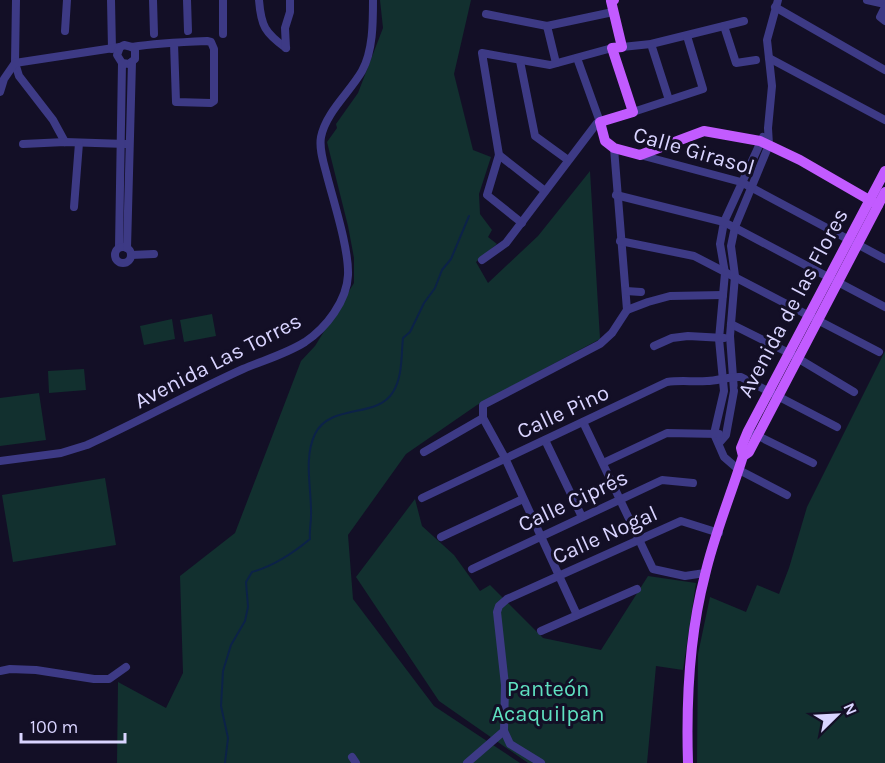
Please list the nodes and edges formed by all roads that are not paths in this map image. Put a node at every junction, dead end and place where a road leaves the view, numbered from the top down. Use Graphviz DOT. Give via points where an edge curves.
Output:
graph roads {
  1 [pos="16,0"];
  2 [pos="67,0"];
  3 [pos="111,0"];
  4 [pos="153,0"];
  5 [pos="187,0"];
  6 [pos="223,0"];
  7 [pos="259,0"];
  8 [pos="290,0"];
  9 [pos="373,0"];
  10 [pos="611,0"];
  11 [pos="867,0"];
  12 [pos="777,3"];
  13 [pos="885,6"];
  14 [pos="613,12"];
  15 [pos="486,14"];
  16 [pos="744,21"];
  17 [pos="885,21"];
  18 [pos="547,26"];
  19 [pos="724,26"];
  20 [pos="65,31"];
  21 [pos="188,31"];
  22 [pos="154,34"];
  23 [pos="223,34"];
  24 [pos="687,36"];
  25 [pos="174,43"];
  26 [pos="651,44"];
  27 [pos="132,46"];
  28 [pos="116,48"];
  29 [pos="617,48"];
  30 [pos="577,58"];
  31 [pos="769,58"];
  32 [pos="756,60"];
  33 [pos="520,61"];
  34 [pos="132,62"];
  35 [pos="15,63"];
  36 [pos="122,63"];
  37 [pos="556,63"];
  38 [pos="885,70"];
  39 [pos="2,80"];
  40 [pos="0,92"];
  41 [pos="669,100"];
  42 [pos="633,112"];
  43 [pos="885,120"];
  44 [pos="600,122"];
  45 [pos="65,142"];
  46 [pos="79,143"];
  47 [pos="764,143"];
  48 [pos="23,144"];
  49 [pos="125,144"];
  50 [pos="614,148"];
  51 [pos="499,155"];
  52 [pos="640,155"];
  53 [pos="568,159"];
  54 [pos="885,171"];
  55 [pos="741,182"];
  56 [pos="752,187"];
  57 [pos="545,191"];
  58 [pos="885,192"];
  59 [pos="616,195"];
  60 [pos="878,205"];
  61 [pos="74,207"];
  62 [pos="724,222"];
  63 [pos="522,223"];
  64 [pos="735,227"];
  65 [pos="621,241"];
  66 [pos="853,241"];
  67 [pos="154,254"];
  68 [pos="885,259"];
  69 [pos="482,260"];
  70 [pos="725,273"];
  71 [pos="735,276"];
  72 [pos="833,279"];
  73 [pos="626,291"];
  74 [pos="641,292"];
  75 [pos="723,295"];
  76 [pos="885,307"];
  77 [pos="627,310"];
  78 [pos="813,317"];
  79 [pos="731,324"];
  80 [pos="730,336"];
  81 [pos="719,339"];
  82 [pos="654,346"];
  83 [pos="879,352"];
  84 [pos="793,356"];
  85 [pos="734,376"];
  86 [pos="723,379"];
  87 [pos="855,393"];
  88 [pos="772,394"];
  89 [pos="483,418"];
  90 [pos="583,422"];
  91 [pos="837,427"];
  92 [pos="714,434"];
  93 [pos="752,434"];
  94 [pos="726,435"];
  95 [pos="544,440"];
  96 [pos="719,443"];
  97 [pos="424,452"];
  98 [pos="505,458"];
  99 [pos="0,461"];
  100 [pos="603,463"];
  101 [pos="813,464"];
  102 [pos="739,470"];
  103 [pos="693,483"];
  104 [pos="787,495"];
  105 [pos="422,498"];
  106 [pos="523,499"];
  107 [pos="620,500"];
  108 [pos="582,517"];
  109 [pos="719,532"];
  110 [pos="541,535"];
  111 [pos="441,537"];
  112 [pos="639,539"];
  113 [pos="472,569"];
  114 [pos="705,573"];
  115 [pos="559,575"];
  116 [pos="638,589"];
  117 [pos="577,615"];
  118 [pos="541,631"];
  119 [pos="126,667"];
  120 [pos="0,671"];
  121 [pos="504,731"];
  122 [pos="467,763"];
  123 [pos="541,763"];
  124 [pos="688,763"];
  1 -- 35 [label="street"];
  2 -- 20 [label="street"];
  3 -- 28 [label="street"];
  4 -- 22 [label="street"];
  5 -- 21 [label="street"];
  6 -- 23 [label="street"];
  7 -- 8 [label="street" via="260,19 270,37 286,48"];
  9 -- 99 [label="street, Avenida Las Torres" via="373,28 363,69 321,138 348,274 346,288 328,321 305,342 276,357 87,445 61,453"];
  10 -- 14 [label="main road"];
  11 -- 13 [label="street"];
  12 -- 31 [label="street" via="767,40"];
  12 -- 38 [label="street"];
  13 -- 17 [label="street" via="880,17"];
  14 -- 18 [label="street"];
  14 -- 29 [label="main road"];
  15 -- 18 [label="street"];
  16 -- 19 [label="street"];
  18 -- 37 [label="street"];
  19 -- 24 [label="street"];
  19 -- 32 [label="street" via="736,63"];
  24 -- 26 [label="street"];
  24 -- 41 [label="street" via="703,89"];
  25 -- 25 [label="street" via="207,41 213,45 211,103 176,102"];
  25 -- 27 [label="street"];
  26 -- 29 [label="street"];
  26 -- 41 [label="street"];
  27 -- 28 [label="street"];
  27 -- 34 [label="street" via="136,54"];
  28 -- 35 [label="street"];
  28 -- 36 [label="street"];
  29 -- 30 [label="street"];
  29 -- 42 [label="main road"];
  30 -- 37 [label="street"];
  30 -- 44 [label="street"];
  31 -- 43 [label="street"];
  31 -- 47 [label="street" via="772,86"];
  33 -- 37 [label="street"];
  33 -- 51 [label="street" via="482,53"];
  33 -- 53 [label="street" via="535,136"];
  34 -- 36 [label="street"];
  34 -- 49 [label="street"];
  35 -- 39 [label="street"];
  35 -- 45 [label="street" via="19,76"];
  36 -- 49 [label="street"];
  39 -- 40 [label="street"];
  41 -- 42 [label="street"];
  42 -- 44 [label="main road"];
  44 -- 50 [label="main road, Calle Girasol" via="605,141"];
  44 -- 53 [label="street"];
  45 -- 46 [label="street"];
  45 -- 48 [label="street"];
  46 -- 49 [label="street"];
  46 -- 61 [label="street"];
  47 -- 52 [label="main road" via="704,131"];
  47 -- 55 [label="street"];
  47 -- 56 [label="street"];
  47 -- 60 [label="main road"];
  49 -- 67 [label="street" via="125,250"];
  50 -- 52 [label="main road, Calle Girasol"];
  50 -- 59 [label="street"];
  51 -- 57 [label="street"];
  51 -- 63 [label="street" via="487,195"];
  52 -- 55 [label="street, Calle Girasol"];
  53 -- 57 [label="street"];
  54 -- 60 [label="main road, Avenida de las Flores"];
  55 -- 56 [label="street, Calle Girasol"];
  55 -- 62 [label="street"];
  56 -- 64 [label="street"];
  56 -- 66 [label="street, Calle Girasol"];
  57 -- 63 [label="street"];
  58 -- 60 [label="main road, Avenida de las Flores"];
  59 -- 62 [label="street"];
  59 -- 65 [label="street"];
  60 -- 66 [label="main road, Avenida de las Flores"];
  62 -- 64 [label="street"];
  62 -- 70 [label="street" via="720,244"];
  63 -- 69 [label="street" via="506,243"];
  64 -- 71 [label="street" via="731,246"];
  64 -- 72 [label="street"];
  65 -- 70 [label="street" via="694,256"];
  65 -- 73 [label="street"];
  66 -- 68 [label="street, Calle Girasol"];
  66 -- 72 [label="main road, Avenida de las Flores"];
  70 -- 71 [label="street"];
  70 -- 75 [label="street"];
  71 -- 78 [label="street"];
  71 -- 79 [label="street"];
  72 -- 76 [label="street"];
  72 -- 78 [label="main road, Avenida de las Flores"];
  73 -- 74 [label="street"];
  73 -- 77 [label="street"];
  75 -- 77 [label="street" via="670,296"];
  75 -- 81 [label="street"];
  77 -- 89 [label="street" via="600,344 483,405"];
  78 -- 83 [label="street"];
  78 -- 84 [label="main road, Avenida de las Flores"];
  79 -- 80 [label="street"];
  79 -- 84 [label="street"];
  80 -- 81 [label="street"];
  80 -- 85 [label="street"];
  81 -- 82 [label="street" via="680,337"];
  81 -- 86 [label="street"];
  84 -- 87 [label="street"];
  84 -- 88 [label="main road, Avenida de las Flores"];
  85 -- 86 [label="street, Calle Pino"];
  85 -- 88 [label="street"];
  85 -- 94 [label="street"];
  86 -- 90 [label="street, Calle Pino" via="668,382"];
  86 -- 92 [label="street"];
  88 -- 91 [label="street"];
  88 -- 93 [label="main road, Avenida de las Flores"];
  89 -- 97 [label="street"];
  89 -- 98 [label="street"];
  90 -- 95 [label="street, Calle Pino"];
  90 -- 100 [label="street"];
  92 -- 94 [label="street"];
  92 -- 96 [label="street"];
  92 -- 100 [label="street" via="667,433"];
  93 -- 101 [label="street"];
  93 -- 102 [label="main road, Avenida de las Flores" via="749,452 743,456"];
  94 -- 96 [label="street"];
  95 -- 98 [label="street, Calle Pino"];
  95 -- 108 [label="street"];
  96 -- 102 [label="street" via="724,457"];
  98 -- 105 [label="street, Calle Pino"];
  98 -- 106 [label="street"];
  100 -- 107 [label="street"];
  102 -- 104 [label="street"];
  102 -- 109 [label="main road, Avenida de las Flores"];
  103 -- 107 [label="street, Calle Ciprés" via="662,480"];
  106 -- 110 [label="street"];
  106 -- 111 [label="street"];
  107 -- 108 [label="street, Calle Ciprés"];
  107 -- 112 [label="street"];
  108 -- 110 [label="street, Calle Ciprés"];
  109 -- 112 [label="street, Calle Nogal" via="681,521"];
  109 -- 114 [label="main road, Avenida de las Flores"];
  110 -- 113 [label="street, Calle Ciprés"];
  110 -- 115 [label="street"];
  112 -- 114 [label="street" via="653,569 685,576"];
  112 -- 115 [label="street, Calle Nogal"];
  114 -- 124 [label="main road, Avenida de las Flores" via="691,655"];
  115 -- 117 [label="street"];
  115 -- 121 [label="street, Calle Nogal" via="499,606"];
  116 -- 117 [label="street"];
  117 -- 118 [label="street"];
  119 -- 120 [label="street" via="108,679 36,670"];
  121 -- 122 [label="street"];
  121 -- 123 [label="street" via="510,744"];
}
